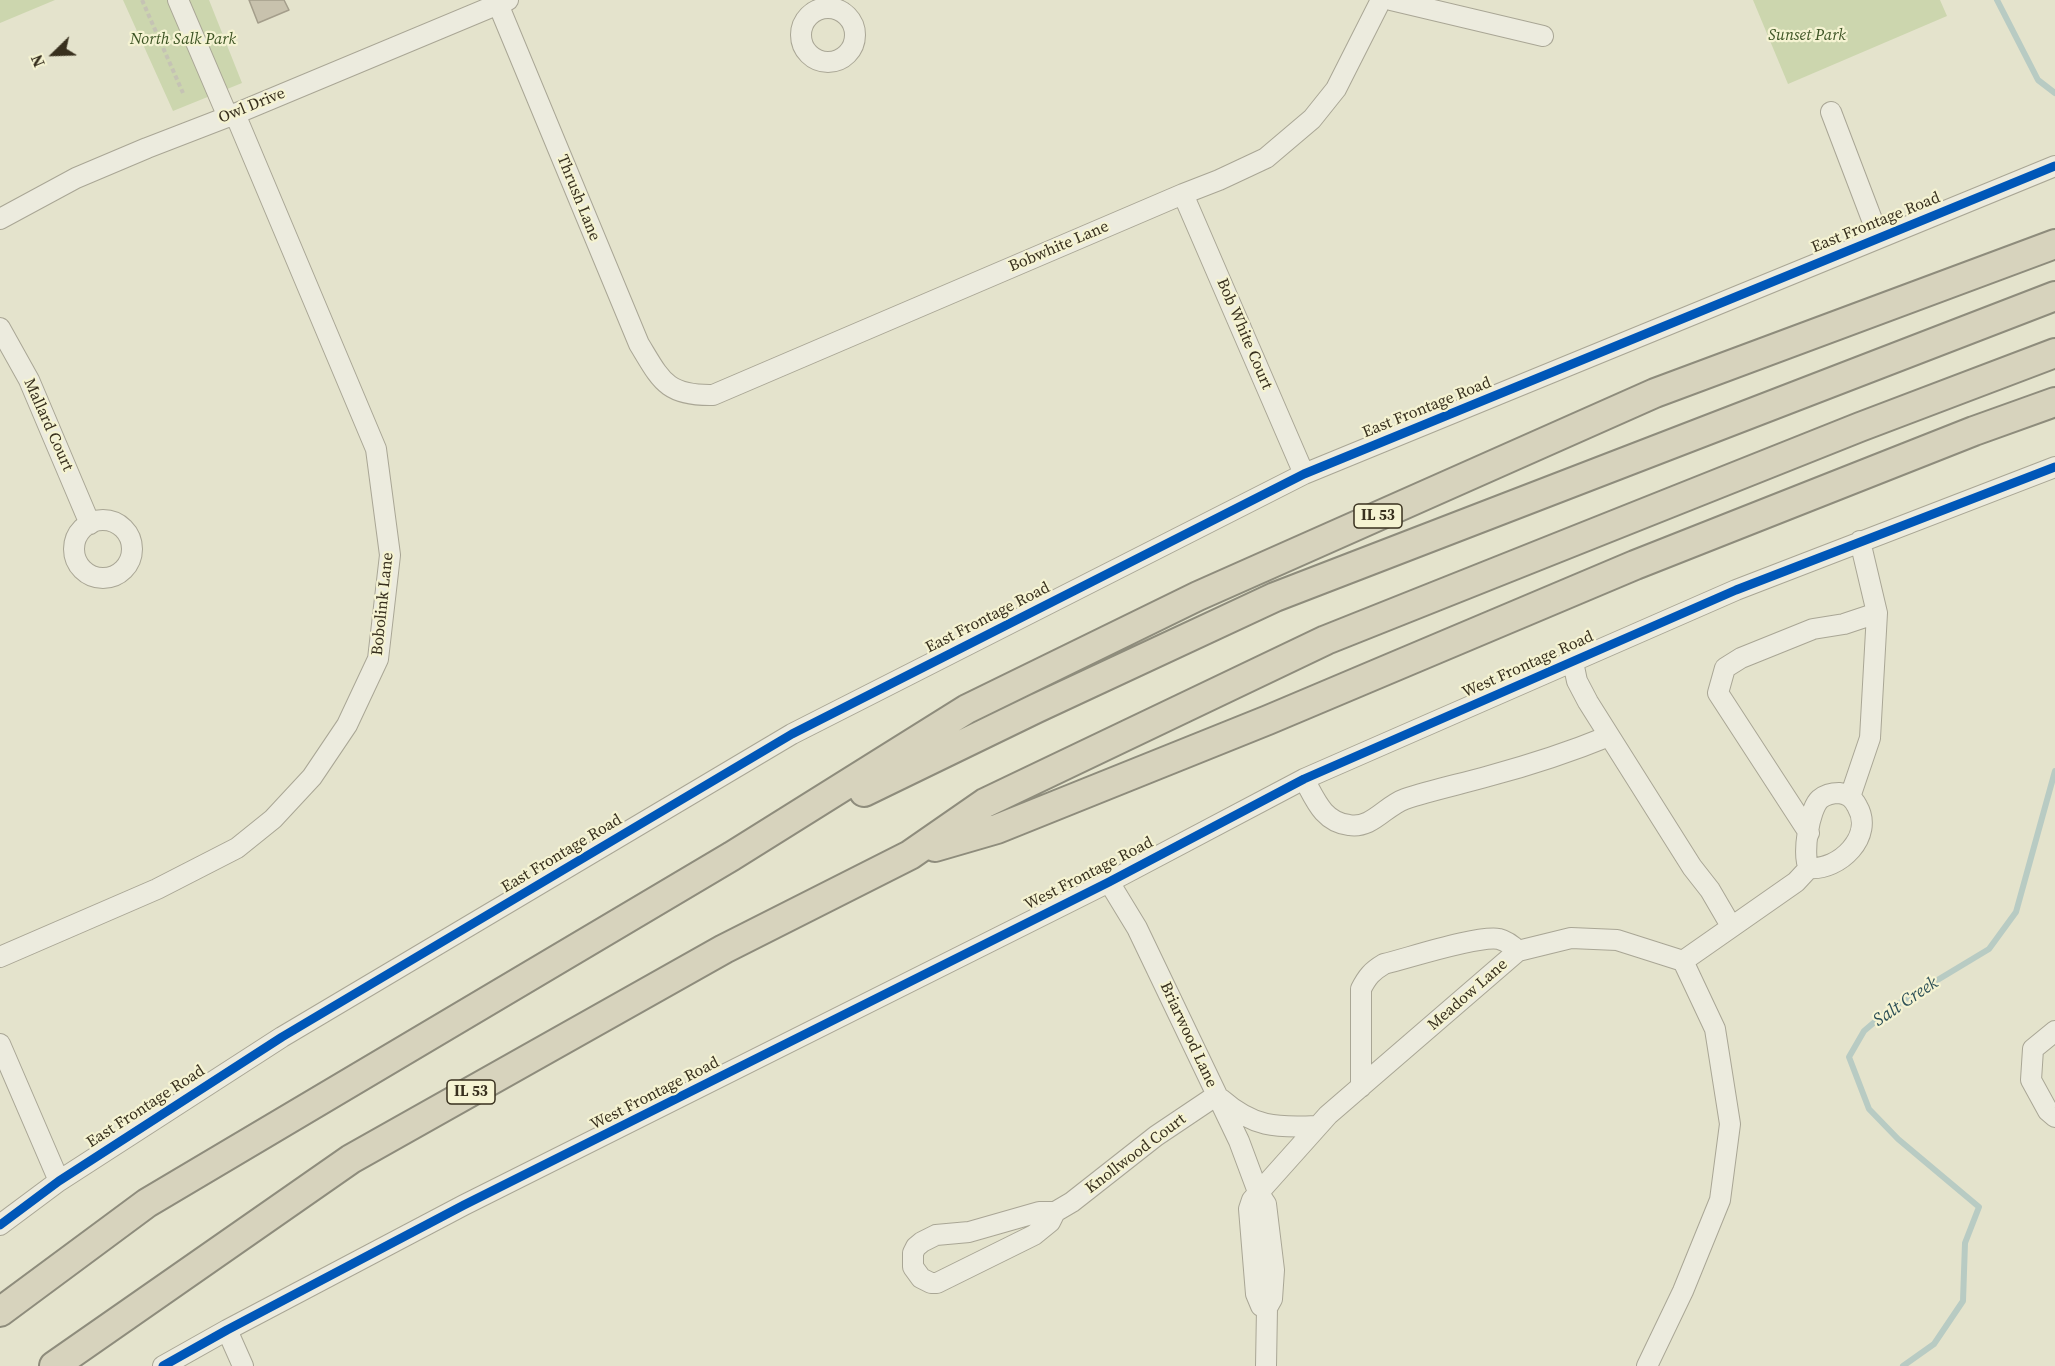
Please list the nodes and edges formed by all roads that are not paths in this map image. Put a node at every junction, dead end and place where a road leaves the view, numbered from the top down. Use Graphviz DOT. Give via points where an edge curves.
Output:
graph roads {
  1 [pos="178,0"];
  2 [pos="1381,0"];
  3 [pos="1391,0"];
  4 [pos="503,2"];
  5 [pos="1543,36"];
  6 [pos="1832,112"];
  7 [pos="231,115"];
  8 [pos="2055,166"];
  9 [pos="1183,194"];
  10 [pos="0,219"];
  11 [pos="1879,238"];
  12 [pos="2055,244"];
  13 [pos="2055,296"];
  14 [pos="0,328"];
  15 [pos="2055,353"];
  16 [pos="667,386"];
  17 [pos="2055,402"];
  18 [pos="2055,467"];
  19 [pos="1304,474"];
  20 [pos="90,524"];
  21 [pos="1860,541"];
  22 [pos="1877,613"];
  23 [pos="1573,662"];
  24 [pos="1610,736"];
  25 [pos="1304,779"];
  26 [pos="1850,797"];
  27 [pos="1809,833"];
  28 [pos="910,855"];
  29 [pos="732,856"];
  30 [pos="1809,868"];
  31 [pos="1109,882"];
  32 [pos="1731,926"];
  33 [pos="1518,951"];
  34 [pos="0,957"];
  35 [pos="1683,961"];
  36 [pos="2055,1031"];
  37 [pos="0,1044"];
  38 [pos="1361,1087"];
  39 [pos="1217,1095"];
  40 [pos="2055,1117"];
  41 [pos="1316,1126"];
  42 [pos="59,1181"];
  43 [pos="1258,1192"];
  44 [pos="1055,1212"];
  45 [pos="0,1225"];
  46 [pos="983,1228"];
  47 [pos="993,1256"];
  48 [pos="0,1311"];
  49 [pos="227,1330"];
  50 [pos="54,1366"];
  51 [pos="163,1366"];
  52 [pos="243,1366"];
  53 [pos="1266,1366"];
  54 [pos="1647,1366"];
  1 -- 7 [label="street, Bobolink Lane"];
  2 -- 9 [label="street, Bobwhite Lane" via="1336,89 1312,119 1266,158"];
  3 -- 5 [label="street"];
  4 -- 7 [label="street, Owl Drive"];
  4 -- 16 [label="street, Thrush Lane" via="639,344"];
  6 -- 11 [label="street"];
  7 -- 10 [label="street, Owl Drive" via="76,178"];
  7 -- 34 [label="street, Bobolink Lane" via="376,449 390,555 378,659 347,725 318,768 273,819 237,848 157,889"];
  8 -- 11 [label="street, East Frontage Road"];
  9 -- 16 [label="street, Bobwhite Lane" via="713,395 690,396"];
  9 -- 19 [label="street, Bob White Court"];
  11 -- 19 [label="street, East Frontage Road"];
  12 -- 29 [label="highway, IL 53" via="1656,393 1198,596 967,709"];
  13 -- 29 [label="highway, IL 53" via="1275,597"];
  14 -- 20 [label="street, Mallard Court" via="29,380"];
  15 -- 28 [label="highway, IL 53" via="1326,640 985,803"];
  17 -- 28 [label="highway, IL 53" via="1635,565 998,829"];
  18 -- 21 [label="street, West Frontage Road"];
  19 -- 42 [label="street, East Frontage Road" via="792,734 282,1037"];
  21 -- 22 [label="street"];
  21 -- 23 [label="street, West Frontage Road" via="1736,590"];
  22 -- 26 [label="street" via="1870,738"];
  22 -- 27 [label="street" via="1813,630 1741,657 1725,668 1718,693"];
  23 -- 24 [label="street" via="1577,681"];
  23 -- 25 [label="street, West Frontage Road"];
  24 -- 25 [label="street" via="1570,752 1402,800 1377,818 1351,826 1334,822 1325,814"];
  24 -- 32 [label="street"];
  25 -- 31 [label="street, West Frontage Road"];
  26 -- 27 [label="street" via="1839,793 1819,800"];
  26 -- 30 [label="street" via="1862,816 1862,832 1856,844 1829,866"];
  27 -- 30 [label="street" via="1804,856"];
  28 -- 50 [label="highway, IL 53" via="723,949 351,1159"];
  29 -- 48 [label="highway, IL 53" via="147,1203"];
  30 -- 32 [label="street" via="1796,882"];
  31 -- 39 [label="street, Briarwood Lane" via="1137,928"];
  31 -- 49 [label="street, West Frontage Road" via="464,1205"];
  32 -- 35 [label="street"];
  33 -- 35 [label="street, Meadow Lane" via="1570,938 1617,940"];
  33 -- 38 [label="street, Meadow Lane"];
  33 -- 38 [label="street" via="1502,939 1480,939 1374,970 1361,989"];
  35 -- 54 [label="street" via="1715,1029 1730,1124 1720,1200"];
  36 -- 40 [label="street" via="2033,1049 2031,1080"];
  37 -- 42 [label="street"];
  38 -- 41 [label="street, Meadow Lane"];
  39 -- 41 [label="street" via="1255,1122 1277,1127"];
  39 -- 43 [label="street, Briarwood Lane"];
  39 -- 44 [label="street, Knollwood Court"];
  41 -- 43 [label="street, Meadow Lane"];
  42 -- 45 [label="street, East Frontage Road"];
  43 -- 53 [label="street" via="1249,1209 1272,1299 1267,1308"];
  44 -- 46 [label="street, Knollwood Court" via="1039,1212"];
  44 -- 47 [label="street, Knollwood Court" via="1050,1222 1034,1235"];
  46 -- 47 [label="street"];
  46 -- 47 [label="street, Knollwood Court" via="929,1238 916,1247 913,1267 921,1278 937,1283"];
  49 -- 51 [label="street, West Frontage Road"];
  49 -- 52 [label="street"];
}
